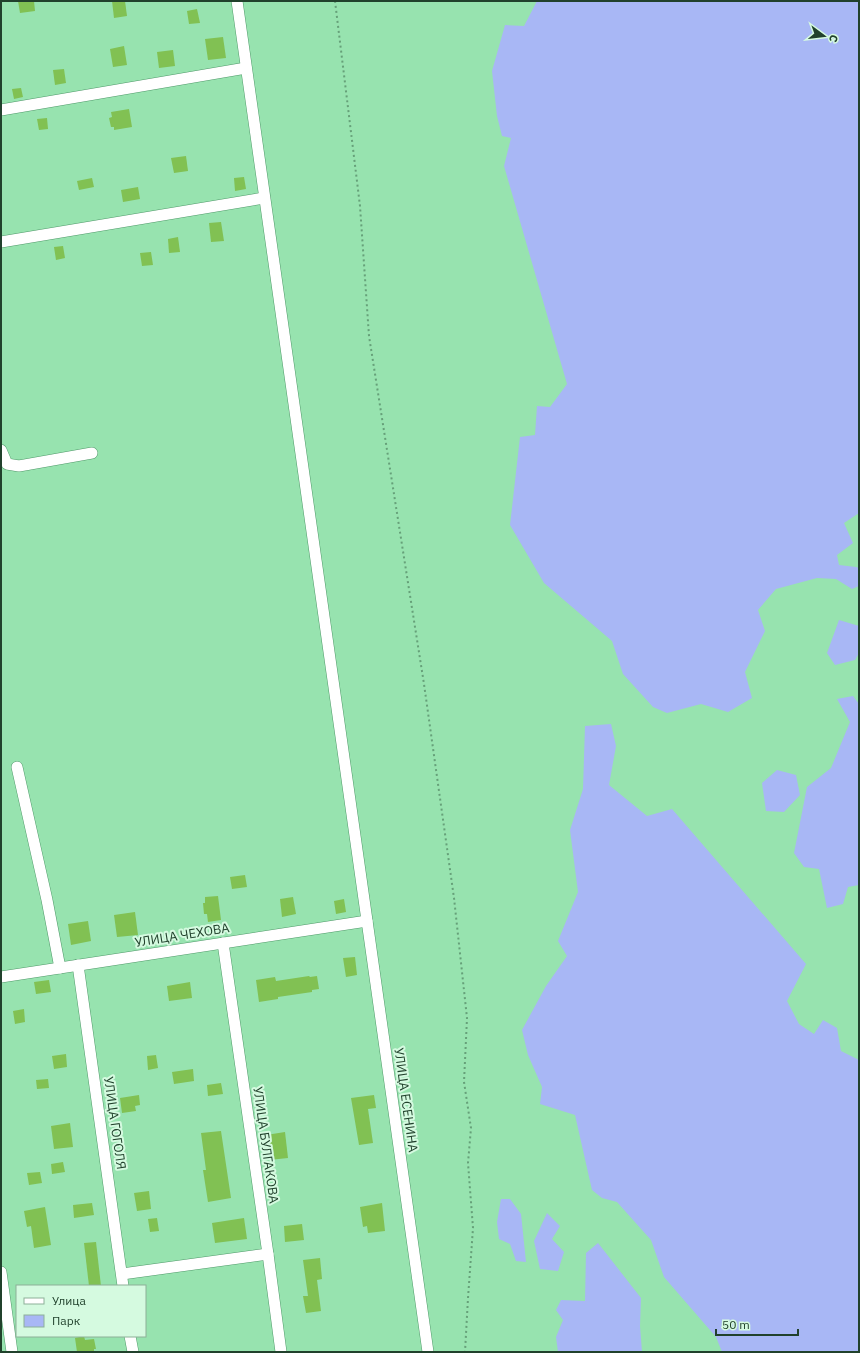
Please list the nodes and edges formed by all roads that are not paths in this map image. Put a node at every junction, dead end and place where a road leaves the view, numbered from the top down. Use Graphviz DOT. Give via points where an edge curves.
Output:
graph roads {
  1 [pos="237,1"];
  2 [pos="246,68"];
  3 [pos="1,110"];
  4 [pos="264,198"];
  5 [pos="1,242"];
  6 [pos="1,450"];
  7 [pos="92,453"];
  8 [pos="17,767"];
  9 [pos="367,921"];
  10 [pos="223,943"];
  11 [pos="78,965"];
  12 [pos="60,968"];
  13 [pos="1,977"];
  14 [pos="268,1254"];
  15 [pos="1,1272"];
  16 [pos="122,1274"];
  17 [pos="123,1285"];
  18 [pos="2,1293"];
  19 [pos="130,1337"];
  20 [pos="12,1352"];
  21 [pos="133,1352"];
  22 [pos="281,1352"];
  23 [pos="428,1352"];
  1 -- 2 [label="street, УЛИЦА ЕСЕНИНА"];
  2 -- 3 [label="street"];
  2 -- 4 [label="street, УЛИЦА ЕСЕНИНА"];
  4 -- 5 [label="street"];
  4 -- 9 [label="street, УЛИЦА ЕСЕНИНА"];
  6 -- 7 [label="street" via="7,464 19,466"];
  8 -- 12 [label="street"];
  9 -- 10 [label="street, УЛИЦА ЧЕХОВА"];
  9 -- 23 [label="street, УЛИЦА ЕСЕНИНА"];
  10 -- 11 [label="street, УЛИЦА ЧЕХОВА"];
  10 -- 14 [label="street, УЛИЦА БУЛГАКОВА"];
  11 -- 12 [label="street, УЛИЦА ЧЕХОВА"];
  11 -- 16 [label="street, УЛИЦА ГОГОЛЯ"];
  12 -- 13 [label="street, УЛИЦА ЧЕХОВА"];
  14 -- 16 [label="street"];
  14 -- 22 [label="street, УЛИЦА БУЛГАКОВА"];
  15 -- 18 [label="street"];
  16 -- 17 [label="street, УЛИЦА ГОГОЛЯ"];
  18 -- 20 [label="street"];
  19 -- 21 [label="street"];
}
